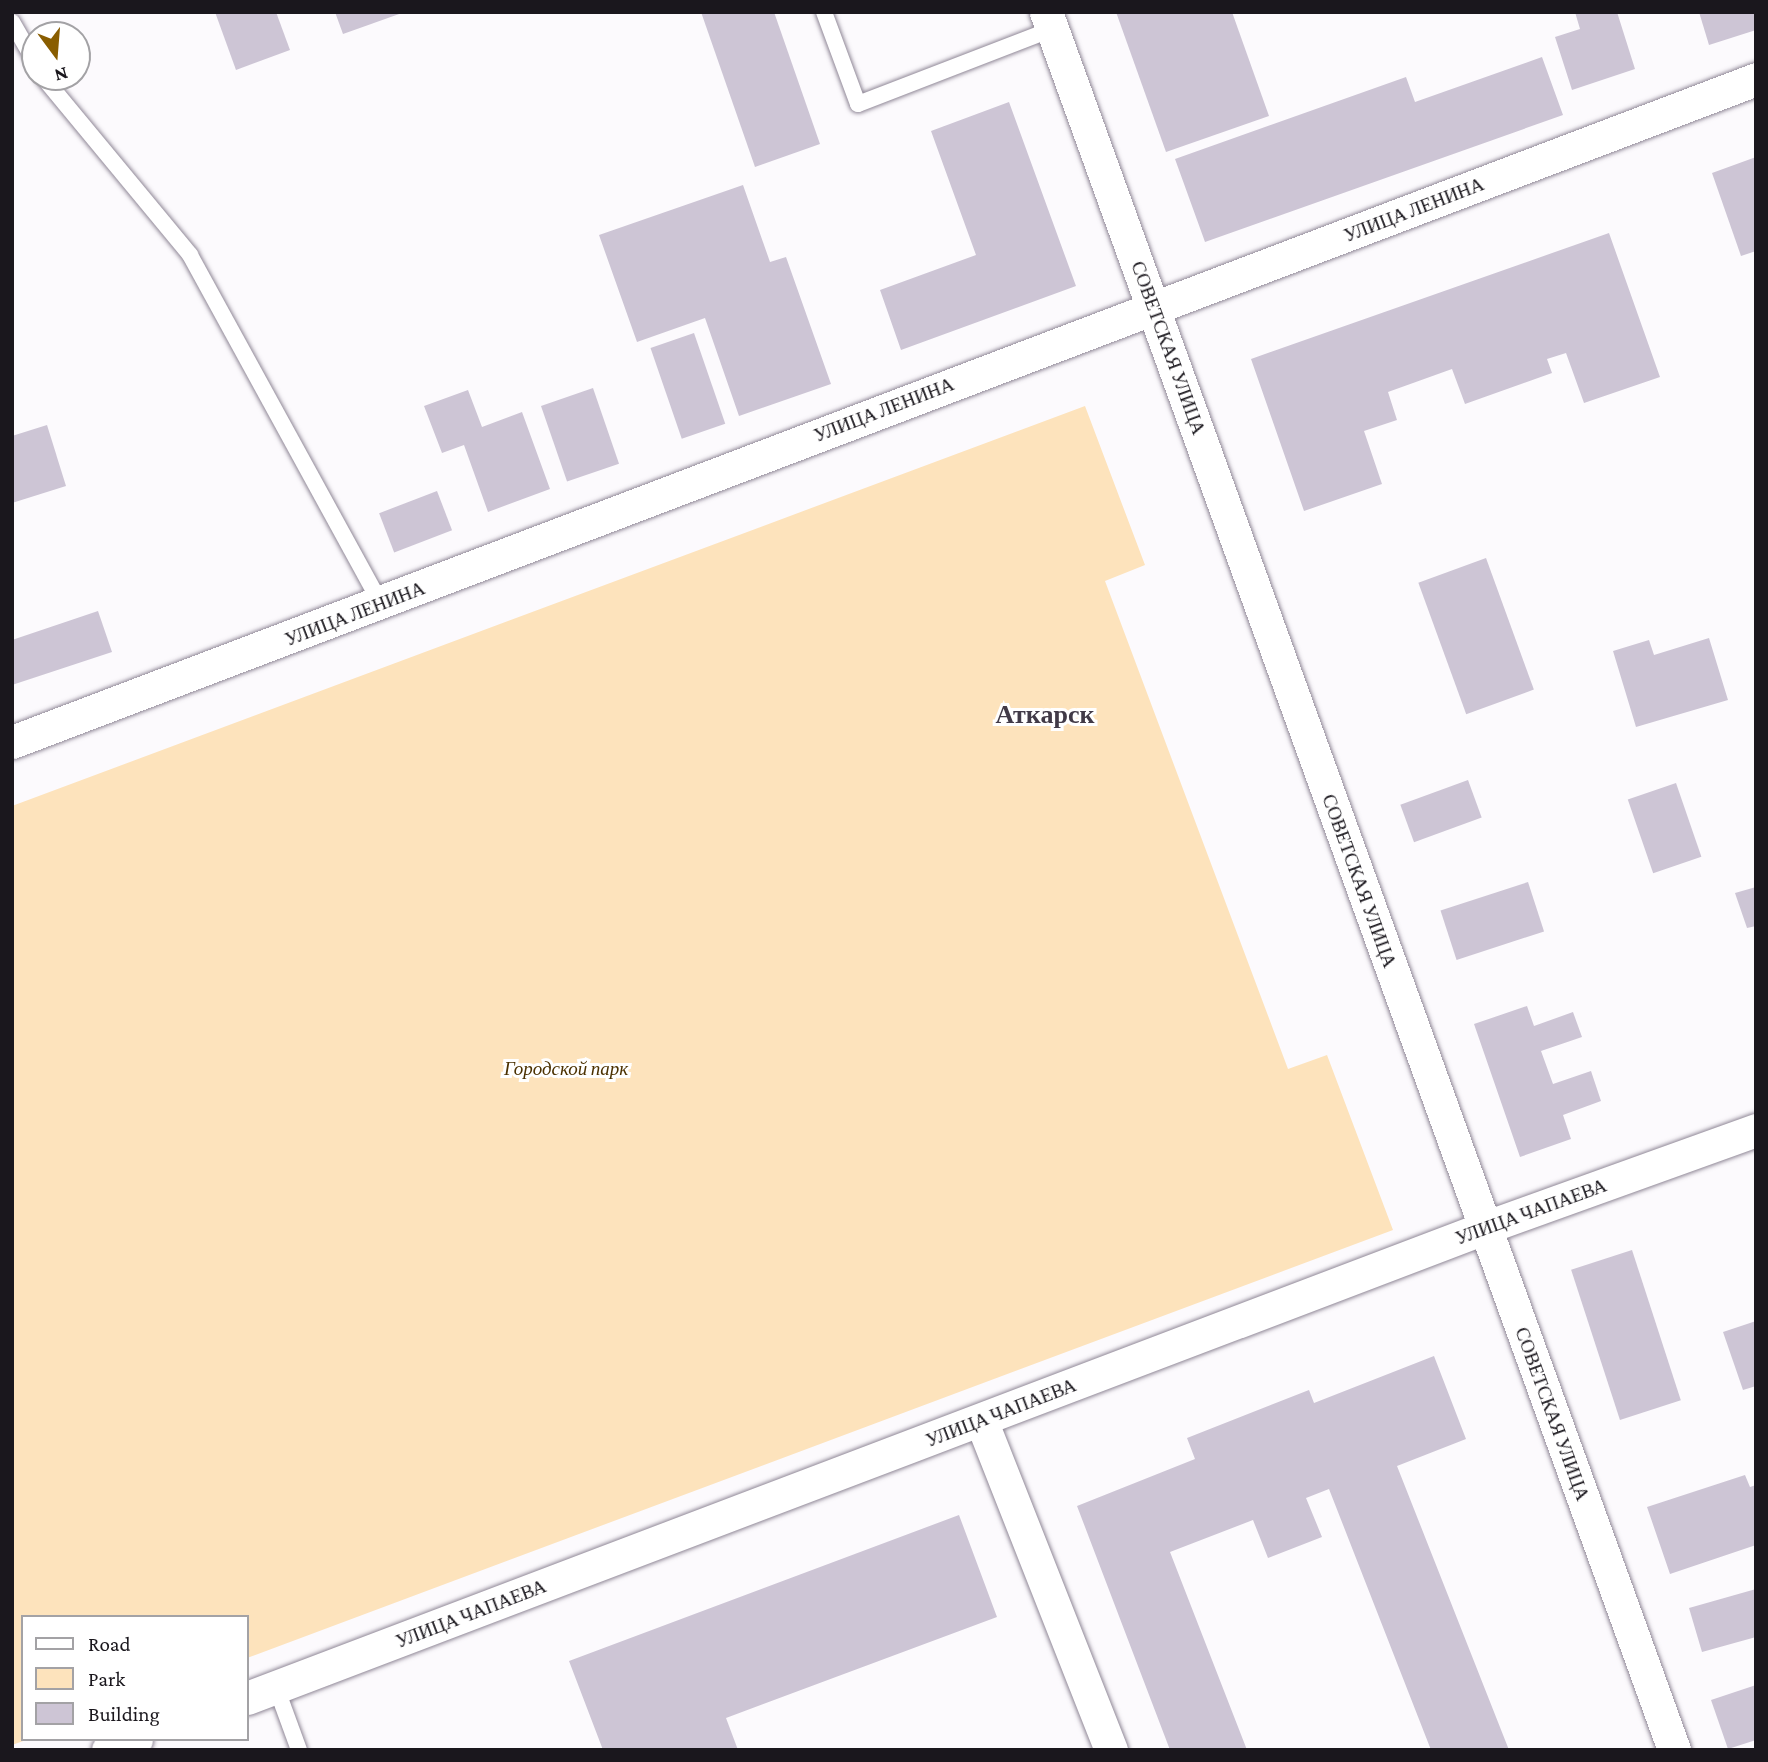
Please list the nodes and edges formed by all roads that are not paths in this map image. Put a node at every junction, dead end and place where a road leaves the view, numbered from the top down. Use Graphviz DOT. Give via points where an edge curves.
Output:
graph roads {
  1 [pos="824,12"];
  2 [pos="1049,21"];
  3 [pos="12,22"];
  4 [pos="21,38"];
  5 [pos="1756,79"];
  6 [pos="55,91"];
  7 [pos="1155,307"];
  8 [pos="381,604"];
  9 [pos="12,742"];
  10 [pos="1756,1130"];
  11 [pos="1484,1228"];
  12 [pos="981,1420"];
  13 [pos="261,1693"];
  14 [pos="131,1741"];
  15 [pos="108,1750"];
  16 [pos="299,1750"];
  17 [pos="1111,1750"];
  18 [pos="1674,1750"];
  1 -- 2 [label="lane" via="858,104"];
  2 -- 7 [label="street, СОВЕТСКАЯ УЛИЦА"];
  3 -- 4 [label="lane"];
  5 -- 7 [label="street, УЛИЦА ЛЕНИНА"];
  6 -- 8 [label="lane" via="190,255"];
  7 -- 8 [label="street, УЛИЦА ЛЕНИНА"];
  7 -- 11 [label="street, СОВЕТСКАЯ УЛИЦА"];
  8 -- 9 [label="street, УЛИЦА ЛЕНИНА"];
  10 -- 11 [label="street, УЛИЦА ЧАПАЕВА"];
  11 -- 12 [label="street, УЛИЦА ЧАПАЕВА"];
  11 -- 18 [label="street, СОВЕТСКАЯ УЛИЦА"];
  12 -- 13 [label="street, УЛИЦА ЧАПАЕВА"];
  12 -- 17 [label="street"];
  13 -- 16 [label="lane"];
  14 -- 15 [label="street"];
}
